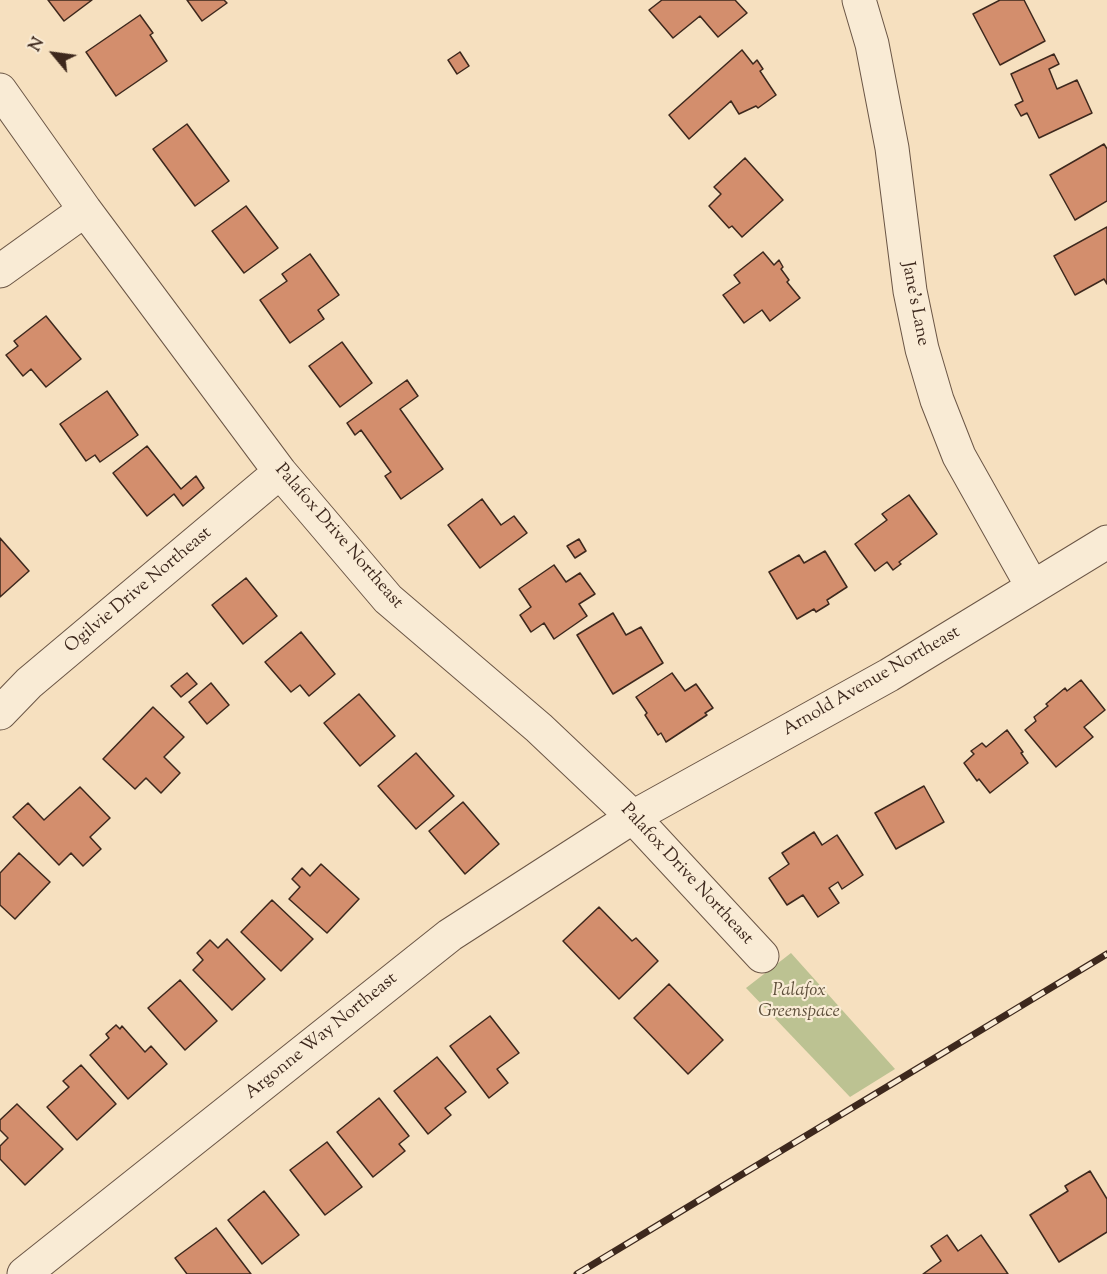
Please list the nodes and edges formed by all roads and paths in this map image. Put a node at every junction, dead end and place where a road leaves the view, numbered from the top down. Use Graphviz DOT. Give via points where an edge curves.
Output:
graph roads {
  1 [pos="859,0"];
  2 [pos="0,90"];
  3 [pos="85,210"];
  4 [pos="0,271"];
  5 [pos="280,472"];
  6 [pos="1107,542"];
  7 [pos="1032,586"];
  8 [pos="0,712"];
  9 [pos="633,817"];
  10 [pos="762,956"];
  11 [pos="24,1274"];
  1 -- 7 [label="street, Jane's Lane" via="872,44 892,148 910,291 937,400 959,456"];
  2 -- 3 [label="street, Palafox Drive Northeast"];
  3 -- 4 [label="street"];
  3 -- 5 [label="street, Palafox Drive Northeast"];
  5 -- 8 [label="street, Ogilvie Drive Northeast" via="29,683"];
  5 -- 9 [label="street, Palafox Drive Northeast" via="388,599 539,728"];
  6 -- 7 [label="street, Arnold Avenue Northeast"];
  7 -- 9 [label="street, Arnold Avenue Northeast" via="889,675"];
  9 -- 10 [label="street, Palafox Drive Northeast"];
  9 -- 11 [label="street, Argonne Way Northeast" via="450,935"];
}
